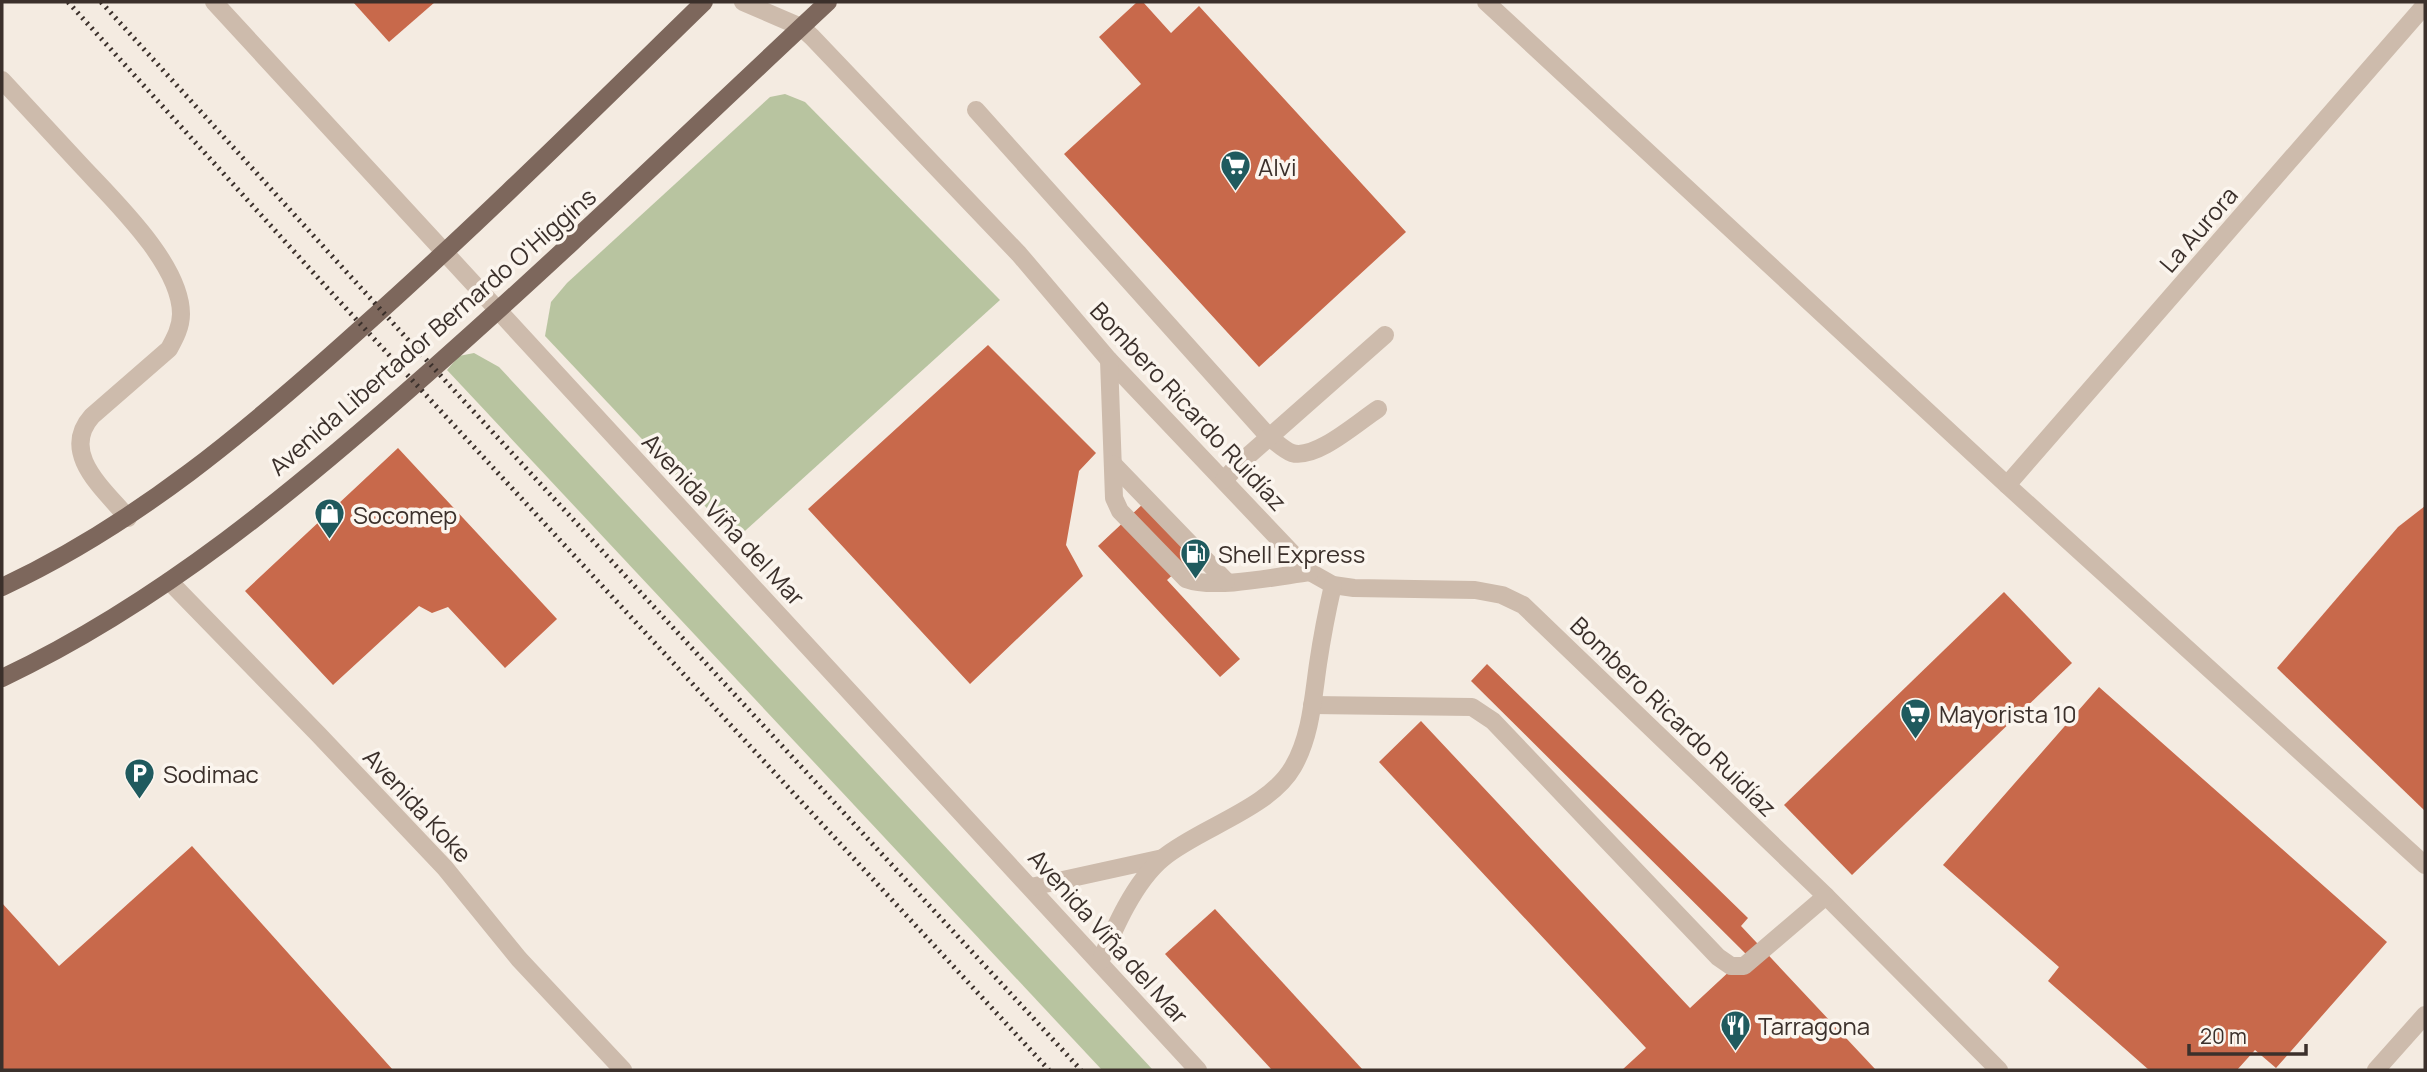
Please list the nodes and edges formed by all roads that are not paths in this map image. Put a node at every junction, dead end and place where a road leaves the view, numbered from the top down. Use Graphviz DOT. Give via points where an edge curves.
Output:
graph roads {
  1 [pos="214,2"];
  2 [pos="704,2"];
  3 [pos="743,2"];
  4 [pos="828,2"];
  5 [pos="1486,2"];
  6 [pos="2425,5"];
  7 [pos="801,27"];
  8 [pos="2,80"];
  9 [pos="976,110"];
  10 [pos="446,254"];
  11 [pos="499,311"];
  12 [pos="1385,335"];
  13 [pos="1109,360"];
  14 [pos="1378,409"];
  15 [pos="1269,437"];
  16 [pos="1113,464"];
  17 [pos="1224,480"];
  18 [pos="2007,485"];
  19 [pos="128,517"];
  20 [pos="1310,572"];
  21 [pos="1226,581"];
  22 [pos="169,582"];
  23 [pos="1333,585"];
  24 [pos="2,587"];
  25 [pos="2,678"];
  26 [pos="1312,705"];
  27 [pos="1163,858"];
  28 [pos="2425,865"];
  29 [pos="1031,887"];
  30 [pos="1826,896"];
  31 [pos="1100,962"];
  32 [pos="2425,1015"];
  33 [pos="623,1070"];
  34 [pos="1198,1070"];
  35 [pos="1999,1070"];
  36 [pos="2376,1070"];
  1 -- 10 [label="street, Avenida Viña del Mar"];
  2 -- 10 [label="main road, Avenida Libertador Bernardo O'Higgins"];
  3 -- 7 [label="street"];
  4 -- 7 [label="main road, Avenida Libertador Bernardo O'Higgins"];
  5 -- 18 [label="street"];
  6 -- 18 [label="street, La Aurora"];
  7 -- 11 [label="main road, Avenida Libertador Bernardo O'Higgins"];
  7 -- 13 [label="street, Bombero Ricardo Ruidíaz" via="1019,254"];
  8 -- 19 [label="street" via="129,218 159,256 176,290 181,313 169,349 92,416 80,435 81,455 90,472"];
  9 -- 15 [label="street"];
  10 -- 11 [label="street, Avenida Viña del Mar"];
  10 -- 19 [label="main road, Avenida Libertador Bernardo O'Higgins" via="225,446"];
  11 -- 22 [label="main road, Avenida Libertador Bernardo O'Higgins" via="327,462"];
  11 -- 29 [label="street, Avenida Viña del Mar"];
  12 -- 15 [label="street"];
  13 -- 16 [label="street"];
  13 -- 17 [label="street, Bombero Ricardo Ruidíaz"];
  14 -- 15 [label="street" via="1301,455"];
  15 -- 17 [label="street"];
  16 -- 21 [label="street"];
  16 -- 21 [label="street" via="1120,511 1186,579"];
  17 -- 20 [label="street, Bombero Ricardo Ruidíaz"];
  18 -- 28 [label="street"];
  19 -- 24 [label="main road, Avenida Libertador Bernardo O'Higgins"];
  20 -- 21 [label="street"];
  20 -- 23 [label="street, Bombero Ricardo Ruidíaz"];
  22 -- 25 [label="main road, Avenida Libertador Bernardo O'Higgins" via="110,621"];
  22 -- 33 [label="street, Avenida Koke" via="436,859"];
  23 -- 26 [label="street"];
  23 -- 30 [label="street, Bombero Ricardo Ruidíaz" via="1475,590 1523,605"];
  26 -- 27 [label="street" via="1293,768 1276,787"];
  26 -- 30 [label="street" via="1472,707 1493,721 1731,966 1744,966"];
  27 -- 29 [label="street"];
  27 -- 31 [label="street" via="1132,897"];
  29 -- 31 [label="street, Avenida Viña del Mar"];
  30 -- 35 [label="street, Bombero Ricardo Ruidíaz"];
  31 -- 34 [label="street, Avenida Viña del Mar"];
  32 -- 36 [label="street"];
}
